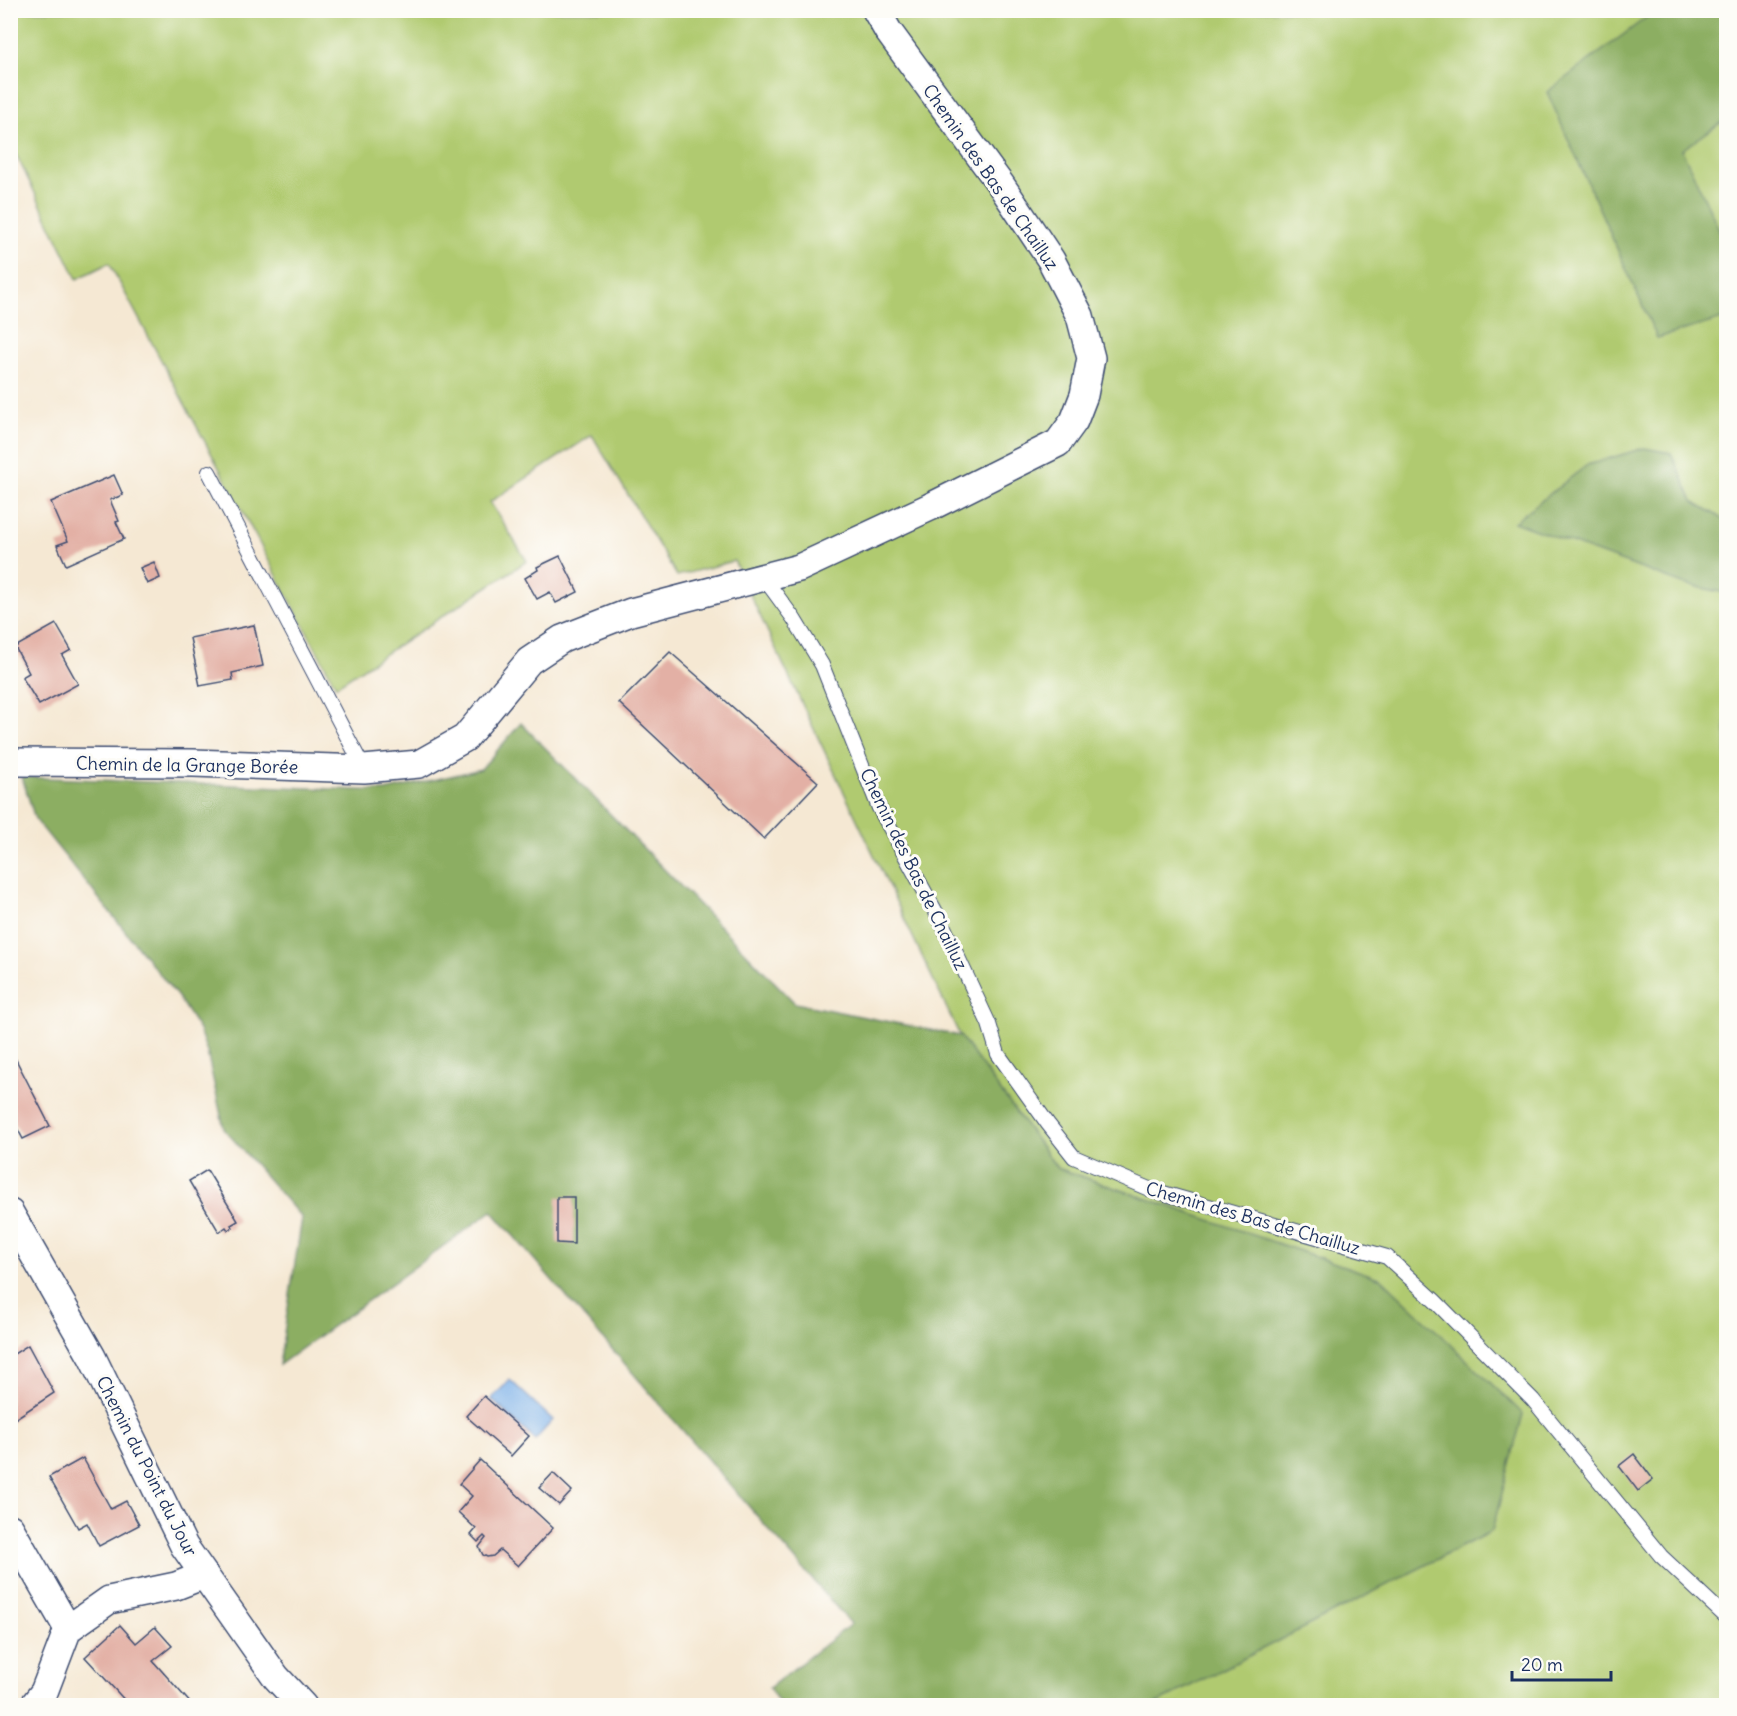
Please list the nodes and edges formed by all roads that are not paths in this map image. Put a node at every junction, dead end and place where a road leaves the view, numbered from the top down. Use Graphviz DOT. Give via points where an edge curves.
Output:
graph roads {
  1 [pos="876,10"];
  2 [pos="209,472"];
  3 [pos="764,578"];
  4 [pos="10,762"];
  5 [pos="364,769"];
  6 [pos="10,1213"];
  7 [pos="10,1528"];
  8 [pos="204,1575"];
  9 [pos="1726,1617"];
  10 [pos="68,1629"];
  11 [pos="33,1706"];
  12 [pos="303,1706"];
  1 -- 3 [label="street, Chemin des Bas de Chailluz" via="1051,260 1080,316 1091,358 1084,396 1074,421 1058,443 809,563"];
  2 -- 5 [label="lane"];
  3 -- 5 [label="street, Chemin de la Grange Borée" via="631,612 562,639 529,661 465,738 419,764"];
  3 -- 9 [label="lane, Chemin des Bas de Chailluz" via="822,665 879,808 943,925 990,1024 998,1054 1074,1157 1149,1189 1387,1257 1533,1400 1661,1556"];
  4 -- 5 [label="street, Chemin de la Grange Borée"];
  6 -- 8 [label="street, Chemin du Point du Jour" via="92,1357 184,1546"];
  7 -- 10 [label="street"];
  8 -- 10 [label="street" via="176,1586 109,1600"];
  8 -- 12 [label="street, Chemin du Point du Jour" via="276,1677"];
  10 -- 11 [label="street" via="44,1692"];
}
